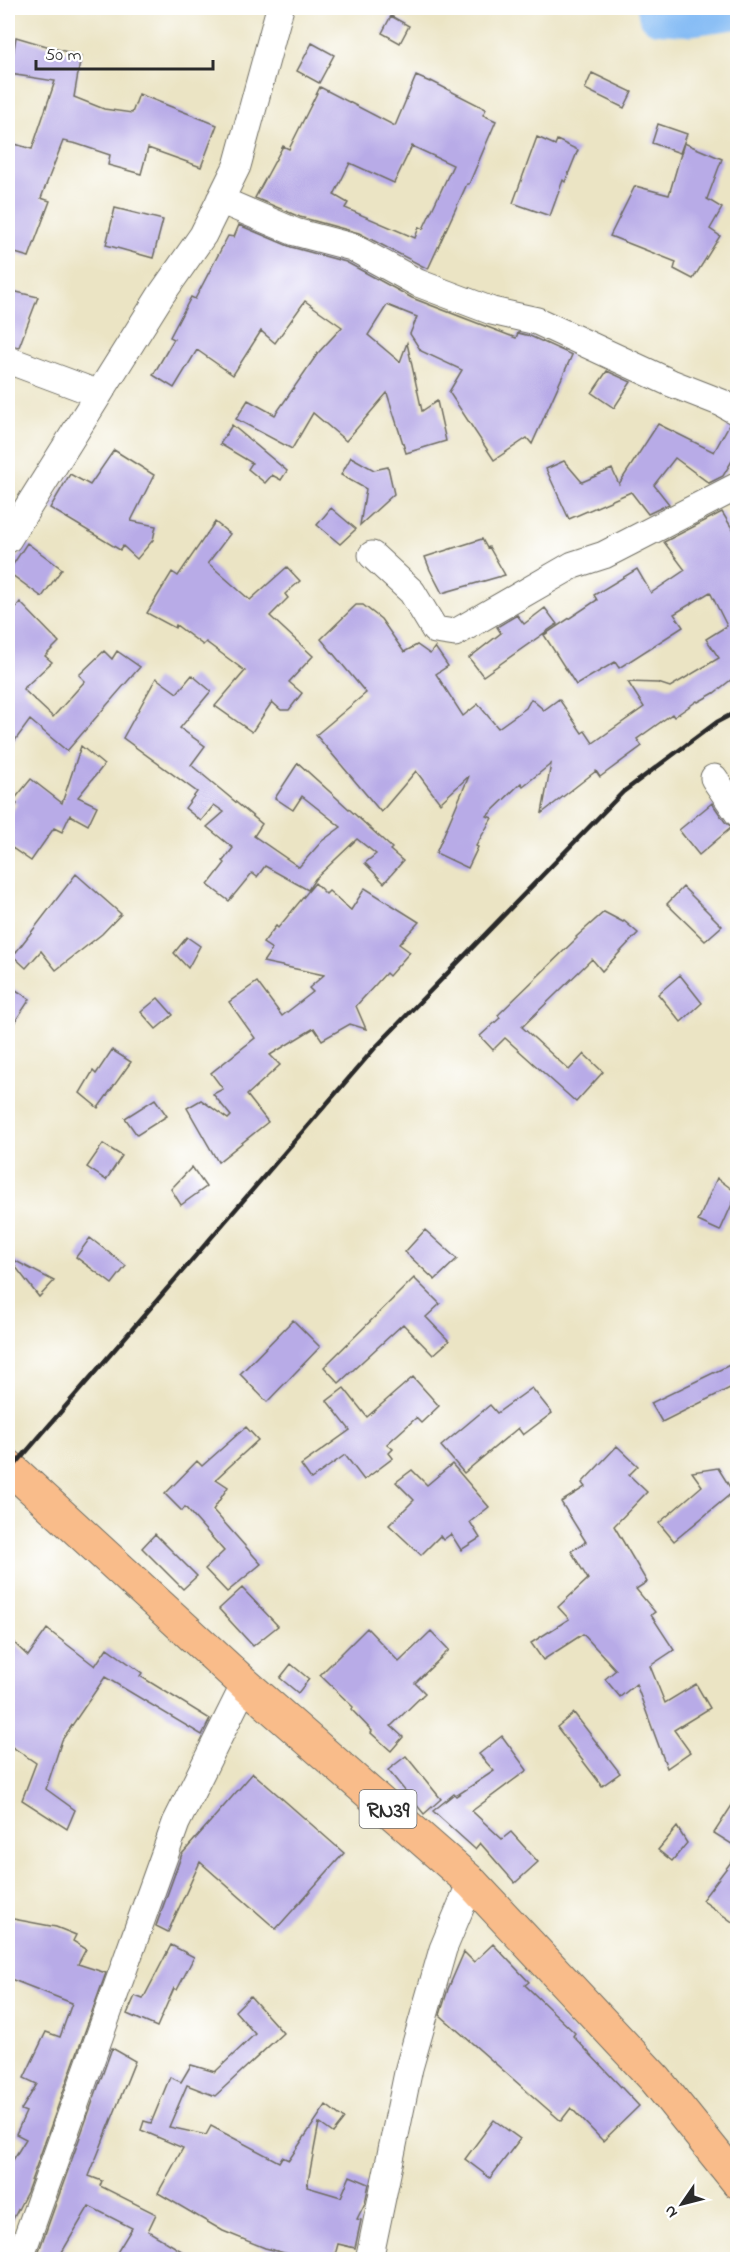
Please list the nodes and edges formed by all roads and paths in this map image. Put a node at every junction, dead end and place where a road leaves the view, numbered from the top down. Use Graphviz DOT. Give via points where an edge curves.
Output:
graph roads {
  1 [pos="280,8"];
  2 [pos="220,201"];
  3 [pos="8,360"];
  4 [pos="99,394"];
  5 [pos="738,411"];
  6 [pos="738,486"];
  7 [pos="8,539"];
  8 [pos="372,555"];
  9 [pos="714,778"];
  10 [pos="738,813"];
  11 [pos="8,1466"];
  12 [pos="245,1684"];
  13 [pos="471,1882"];
  14 [pos="738,2182"];
  15 [pos="19,2259"];
  16 [pos="369,2259"];
  1 -- 2 [label="street" via="237,166"];
  2 -- 4 [label="street" via="203,235"];
  2 -- 5 [label="street" via="295,232 352,247 417,284 492,311 537,321"];
  3 -- 4 [label="street"];
  4 -- 7 [label="street"];
  6 -- 8 [label="street" via="604,555 573,565 455,633 435,630 412,592"];
  9 -- 10 [label="street"];
  11 -- 12 [label="highway, RN39"];
  12 -- 13 [label="highway, RN39"];
  12 -- 15 [label="street" via="176,1823"];
  13 -- 14 [label="highway, RN39" via="656,2080"];
  13 -- 16 [label="street" via="443,1949 409,2067"];
}
